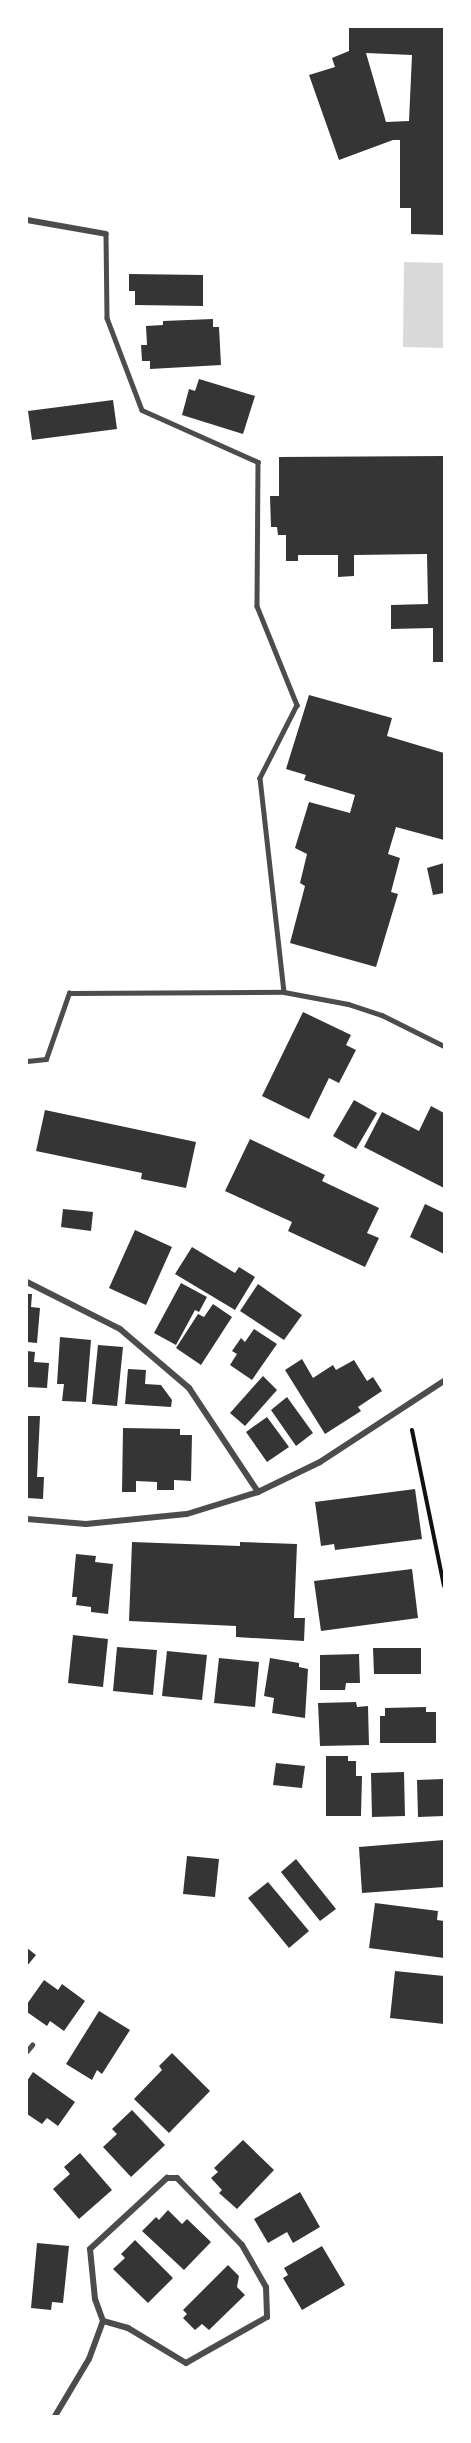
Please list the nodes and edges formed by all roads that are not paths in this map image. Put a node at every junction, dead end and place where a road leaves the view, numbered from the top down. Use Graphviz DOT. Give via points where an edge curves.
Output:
graph roads {
  1 [pos="27,220"];
  2 [pos="106,234"];
  3 [pos="284,992"];
  4 [pos="444,1046"];
  5 [pos="27,1061"];
  6 [pos="27,1282"];
  7 [pos="444,1381"];
  8 [pos="258,1492"];
  9 [pos="27,1519"];
  10 [pos="32,2044"];
  11 [pos="27,2051"];
  12 [pos="103,2321"];
  13 [pos="55,2416"];
  1 -- 2 [label="street"];
  2 -- 3 [label="lane" via="107,318 142,410 258,462 257,606 297,705 260,778"];
  3 -- 4 [label="lane" via="382,1015"];
  3 -- 5 [label="lane" via="69,993 46,1059"];
  6 -- 8 [label="street" via="120,1329 189,1388"];
  7 -- 8 [label="street" via="320,1462"];
  8 -- 9 [label="street" via="187,1514 86,1524"];
  10 -- 11 [label="lane"];
  12 -- 12 [label="street" via="128,2328 186,2363 267,2317 267,2287 242,2245 177,2178 167,2178 90,2249 95,2299"];
  12 -- 13 [label="street" via="89,2359"];
}
